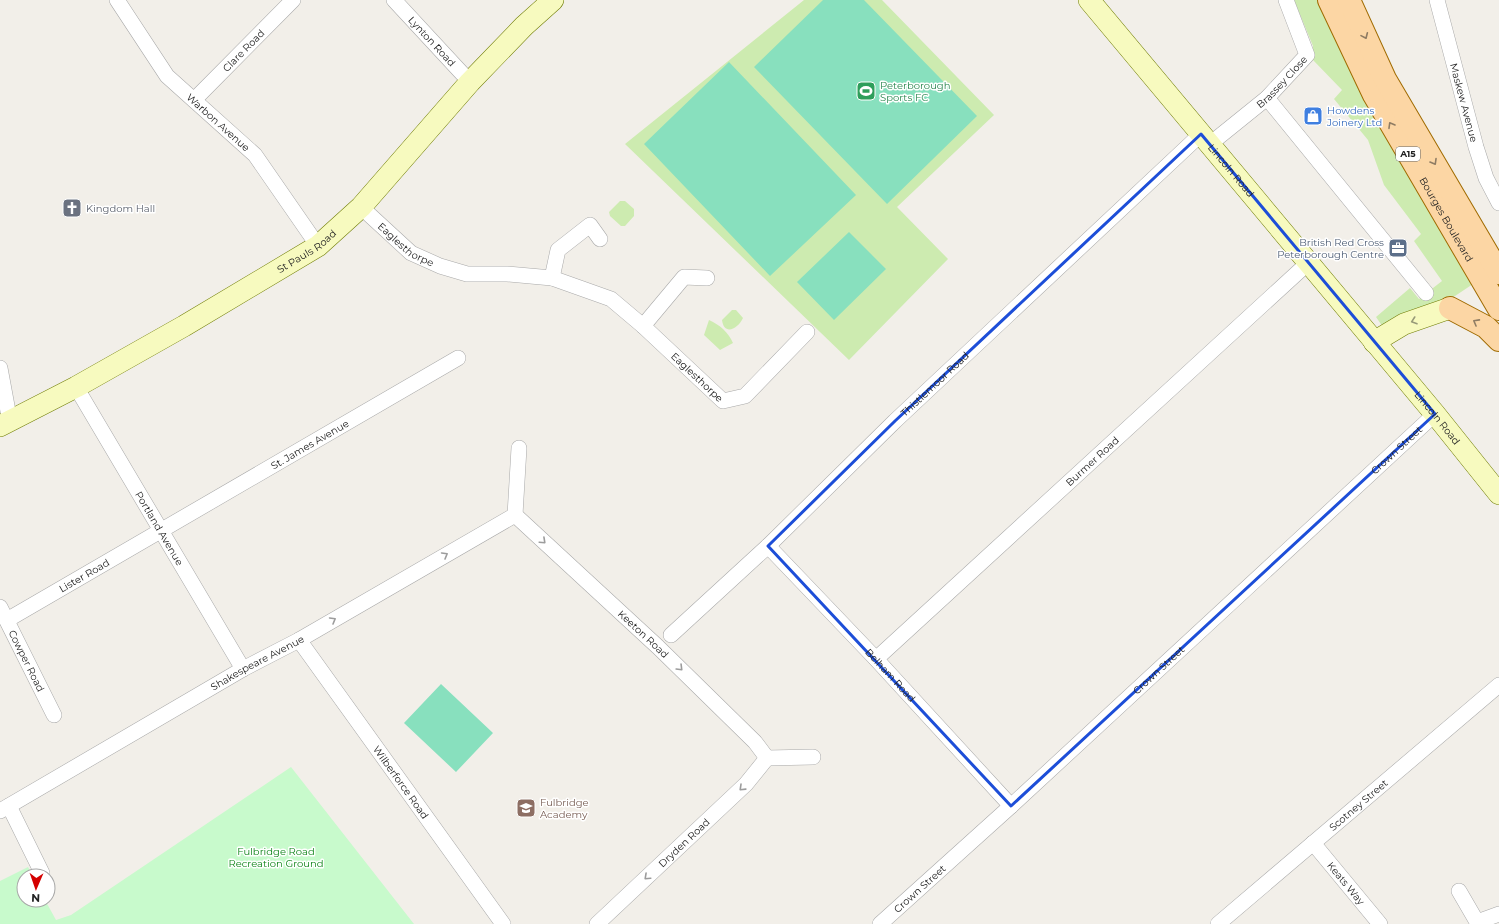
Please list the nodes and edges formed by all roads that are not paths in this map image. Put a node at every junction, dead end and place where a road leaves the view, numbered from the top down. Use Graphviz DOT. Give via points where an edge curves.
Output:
graph roads {
  1 [pos="117,0"];
  2 [pos="294,0"];
  3 [pos="394,0"];
  4 [pos="553,0"];
  5 [pos="1089,0"];
  6 [pos="1286,0"];
  7 [pos="1329,0"];
  8 [pos="1349,0"];
  9 [pos="1437,0"];
  10 [pos="470,82"];
  11 [pos="1267,98"];
  12 [pos="194,100"];
  13 [pos="1206,139"];
  14 [pos="1499,203"];
  15 [pos="361,207"];
  16 [pos="600,239"];
  17 [pos="318,246"];
  18 [pos="1308,263"];
  19 [pos="1499,273"];
  20 [pos="552,278"];
  21 [pos="707,278"];
  22 [pos="1426,293"];
  23 [pos="1498,306"];
  24 [pos="1450,308"];
  25 [pos="643,326"];
  26 [pos="808,332"];
  27 [pos="1499,340"];
  28 [pos="1374,342"];
  29 [pos="458,358"];
  30 [pos="0,368"];
  31 [pos="76,387"];
  32 [pos="1435,414"];
  33 [pos="5,424"];
  34 [pos="519,448"];
  35 [pos="1499,494"];
  36 [pos="515,515"];
  37 [pos="160,531"];
  38 [pos="768,546"];
  39 [pos="3,613"];
  40 [pos="671,635"];
  41 [pos="299,640"];
  42 [pos="876,659"];
  43 [pos="243,669"];
  44 [pos="1499,685"];
  45 [pos="54,715"];
  46 [pos="813,757"];
  47 [pos="767,758"];
  48 [pos="1011,806"];
  49 [pos="5,808"];
  50 [pos="1313,843"];
  51 [pos="39,868"];
  52 [pos="1459,890"];
  53 [pos="1499,914"];
  54 [pos="503,924"];
  55 [pos="597,924"];
  56 [pos="880,924"];
  57 [pos="1218,924"];
  58 [pos="1380,924"];
  1 -- 12 [label="street, Warbon Avenue" via="167,76"];
  2 -- 12 [label="street, Clare Road"];
  3 -- 10 [label="street, Lynton Road"];
  4 -- 10 [label="street, St Pauls Road"];
  5 -- 13 [label="street, Lincoln Road"];
  6 -- 11 [label="street, Brassey Close" via="1307,55"];
  23 -- 7 [label="main road, Bourges Boulevard / A15, one-way" via="1374,95"];
  8 -- 19 [label="main road, Bourges Boulevard / A15, one-way" via="1385,79"];
  9 -- 14 [label="street, Maskew Avenue" via="1476,147 1486,178"];
  10 -- 15 [label="street, St Pauls Road"];
  11 -- 13 [label="street, Brassey Close"];
  11 -- 22 [label="street"];
  12 -- 17 [label="street, Warbon Avenue" via="255,155"];
  13 -- 18 [label="street, Lincoln Road"];
  13 -- 38 [label="street, Thistlemoor Road" via="895,421"];
  15 -- 17 [label="street, St Pauls Road"];
  15 -- 20 [label="street, Eaglesthorpe" via="411,254 440,266 467,274"];
  16 -- 20 [label="street" via="590,225 573,237 558,250"];
  17 -- 31 [label="street, St Pauls Road"];
  18 -- 28 [label="street, Lincoln Road"];
  18 -- 42 [label="street, Burmer Road"];
  20 -- 25 [label="street, Eaglesthorpe" via="611,299"];
  21 -- 25 [label="street" via="684,277"];
  23 -- 24 [label="main road" via="1489,302 1461,304"];
  27 -- 24 [label="main road, one-way" via="1486,327"];
  24 -- 28 [label="street, one-way" via="1404,324"];
  25 -- 26 [label="street, Eaglesthorpe" via="722,400 745,396"];
  28 -- 32 [label="street, Lincoln Road"];
  29 -- 37 [label="street, St. James Avenue"];
  30 -- 33 [label="street"];
  31 -- 33 [label="street, St Pauls Road"];
  31 -- 37 [label="street, Portland Avenue"];
  32 -- 35 [label="street, Lincoln Road"];
  32 -- 48 [label="street, Crown Street"];
  34 -- 36 [label="street"];
  41 -- 36 [label="street, Shakespeare Avenue, one-way"];
  36 -- 47 [label="street, Keeton Road, one-way" via="658,647 755,742"];
  37 -- 39 [label="street, Lister Road"];
  37 -- 43 [label="street, Portland Avenue"];
  38 -- 40 [label="street, Thistlemoor Road"];
  38 -- 42 [label="street, Belham Road"];
  39 -- 45 [label="street, Cowper Road"];
  41 -- 43 [label="street, Shakespeare Avenue"];
  41 -- 54 [label="street, Wilberforce Road"];
  42 -- 48 [label="street, Belham Road"];
  43 -- 49 [label="street, Shakespeare Avenue"];
  44 -- 50 [label="street, Scotney Street"];
  46 -- 47 [label="street"];
  47 -- 55 [label="street, Dryden Road, one-way" via="746,784"];
  48 -- 56 [label="street, Crown Street"];
  49 -- 51 [label="street"];
  50 -- 57 [label="street, Scotney Street"];
  50 -- 58 [label="street, Keats Way"];
  52 -- 53 [label="street" via="1477,922"];
}
